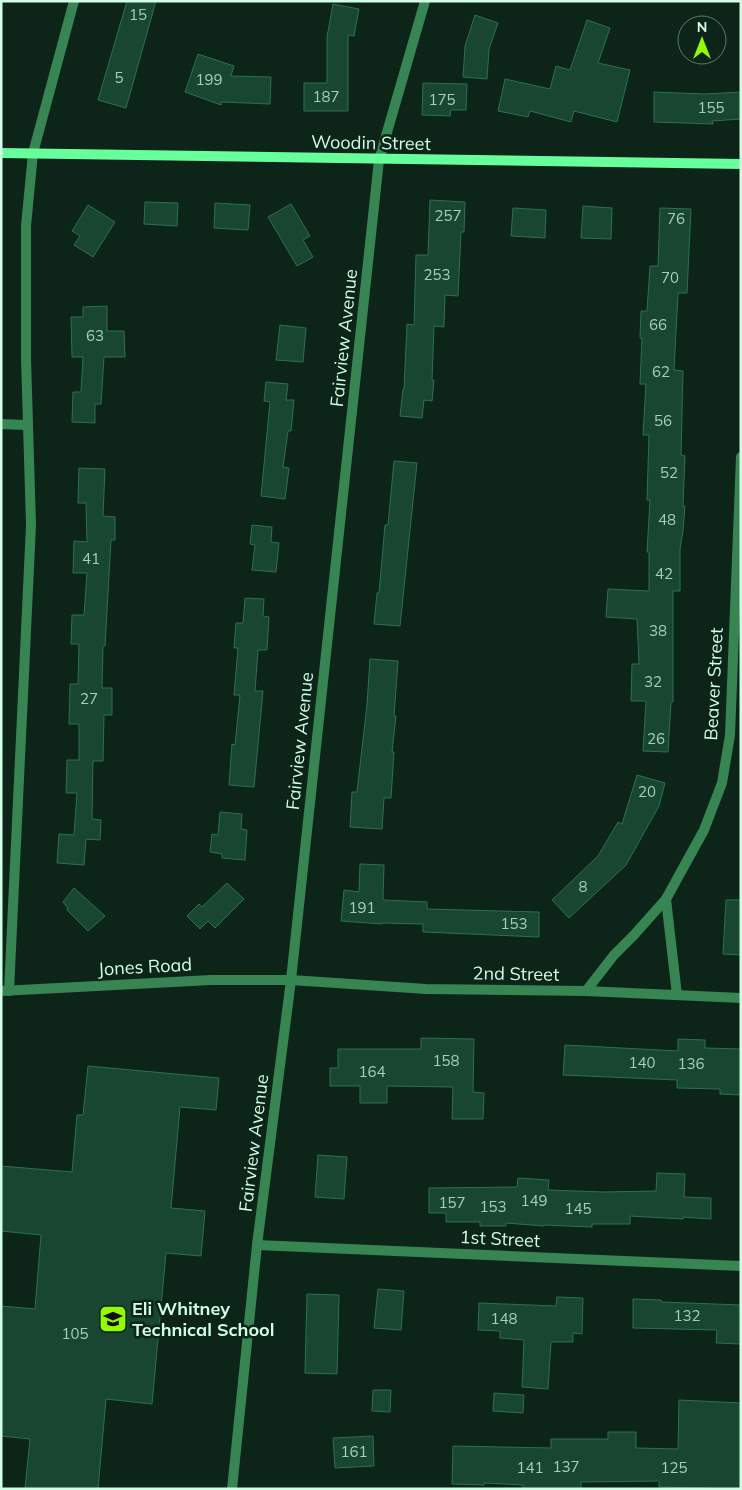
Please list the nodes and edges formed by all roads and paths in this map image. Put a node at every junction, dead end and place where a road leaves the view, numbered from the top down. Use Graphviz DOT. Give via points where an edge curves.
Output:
graph roads {
  1 [pos="74,1"];
  2 [pos="425,1"];
  3 [pos="1,153"];
  4 [pos="33,154"];
  5 [pos="379,160"];
  6 [pos="741,164"];
  7 [pos="1,424"];
  8 [pos="27,424"];
  9 [pos="741,457"];
  10 [pos="741,466"];
  11 [pos="730,735"];
  12 [pos="741,736"];
  13 [pos="666,899"];
  14 [pos="291,980"];
  15 [pos="5,991"];
  16 [pos="586,991"];
  17 [pos="677,995"];
  18 [pos="741,998"];
  19 [pos="257,1245"];
  20 [pos="741,1266"];
  21 [pos="232,1489"];
  1 -- 4 [label="street"];
  2 -- 5 [label="street, Fairview Avenue"];
  3 -- 4 [label="main road, Woodin Street"];
  4 -- 5 [label="main road, Woodin Street"];
  4 -- 8 [label="street" via="26,226"];
  5 -- 6 [label="main road, Woodin Street"];
  5 -- 14 [label="street, Fairview Avenue"];
  7 -- 8 [label="street"];
  8 -- 15 [label="street" via="31,525"];
  9 -- 10 [label="street, Beaver Street"];
  10 -- 11 [label="street, Beaver Street"];
  11 -- 12 [label="street"];
  11 -- 13 [label="street, Beaver Street" via="722,783 704,830"];
  13 -- 16 [label="street, Beaver Street"];
  13 -- 17 [label="street"];
  14 -- 15 [label="street, Jones Road" via="211,980"];
  14 -- 16 [label="street, 2nd Street" via="426,989"];
  14 -- 19 [label="street, Fairview Avenue"];
  16 -- 17 [label="street, 2nd Street"];
  17 -- 18 [label="street, 2nd Street"];
  19 -- 20 [label="street, 1st Street"];
  19 -- 21 [label="street, Fairview Avenue"];
}
